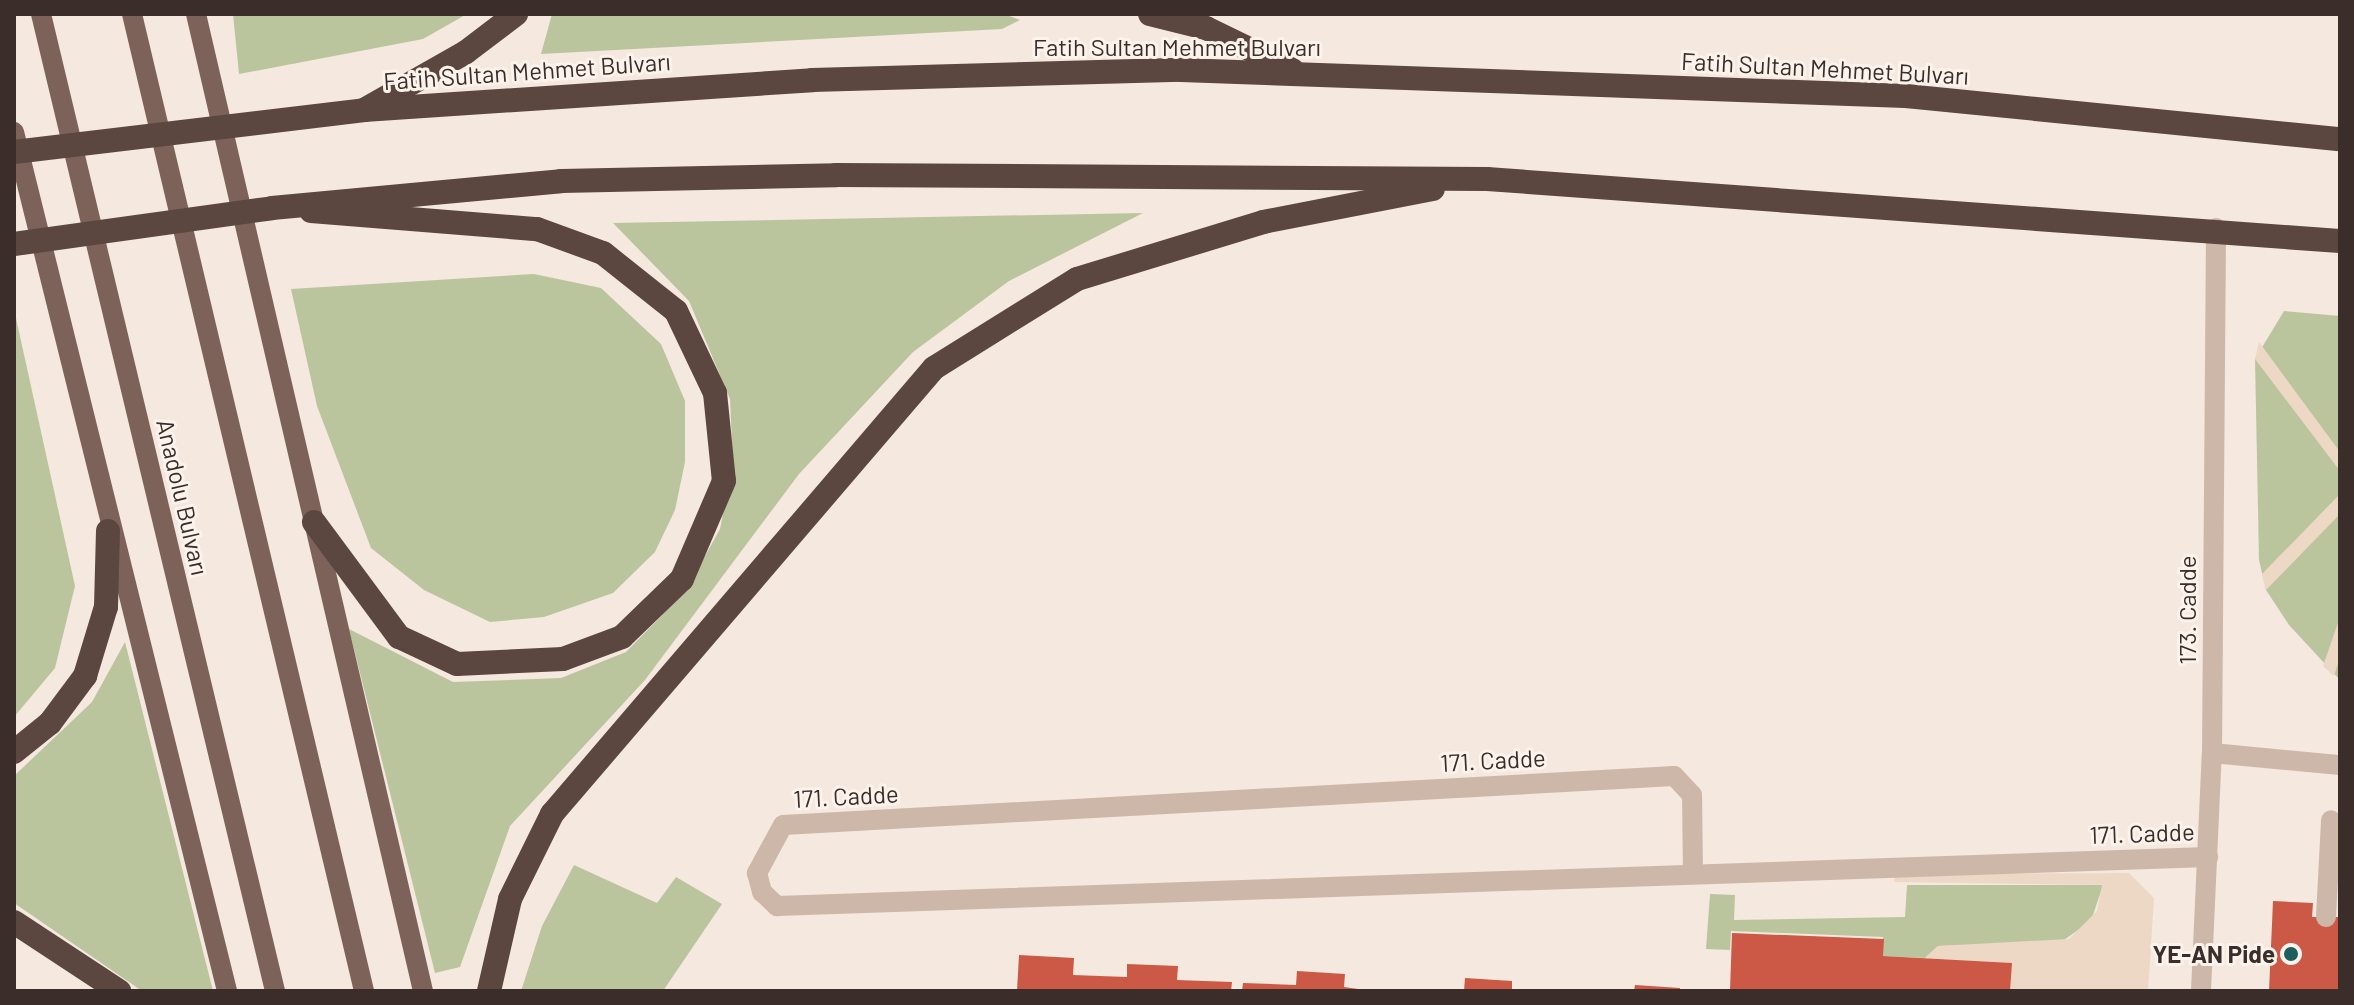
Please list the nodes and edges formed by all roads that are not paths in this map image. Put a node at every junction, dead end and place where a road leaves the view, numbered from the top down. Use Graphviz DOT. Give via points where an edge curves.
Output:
graph roads {
  1 [pos="41,14"];
  2 [pos="132,14"];
  3 [pos="196,14"];
  4 [pos="516,14"];
  5 [pos="1150,14"];
  6 [pos="1301,74"];
  7 [pos="364,110"];
  8 [pos="14,132"];
  9 [pos="2340,139"];
  10 [pos="14,152"];
  11 [pos="1487,179"];
  12 [pos="272,208"];
  13 [pos="2216,228"];
  14 [pos="2340,241"];
  15 [pos="14,244"];
  16 [pos="314,522"];
  17 [pos="108,531"];
  18 [pos="14,752"];
  19 [pos="2212,753"];
  20 [pos="2340,765"];
  21 [pos="2331,820"];
  22 [pos="2208,857"];
  23 [pos="1693,874"];
  24 [pos="2326,917"];
  25 [pos="14,922"];
  26 [pos="119,991"];
  27 [pos="227,991"];
  28 [pos="275,991"];
  29 [pos="364,991"];
  30 [pos="423,991"];
  31 [pos="489,991"];
  32 [pos="2201,991"];
  1 -- 28 [label="main road, Anadolu Bulvarı"];
  2 -- 29 [label="main road"];
  3 -- 16 [label="main road"];
  4 -- 7 [label="highway" via="466,52"];
  5 -- 6 [label="highway" via="1206,28"];
  6 -- 7 [label="highway, Fatih Sultan Mehmet Bulvarı, bridge" via="1181,70 812,80"];
  6 -- 9 [label="highway, Fatih Sultan Mehmet Bulvarı" via="1906,96"];
  7 -- 10 [label="highway, Fatih Sultan Mehmet Bulvarı, bridge"];
  8 -- 17 [label="main road"];
  11 -- 12 [label="highway, bridge" via="836,175 561,181"];
  11 -- 13 [label="highway"];
  11 -- 31 [label="highway" via="1158,250 1077,279 934,368 552,814 510,899"];
  12 -- 15 [label="highway, bridge"];
  12 -- 16 [label="highway" via="537,229 603,253 676,311 715,393 724,481 682,579 622,637 563,659 457,664 399,637"];
  13 -- 14 [label="highway"];
  13 -- 19 [label="street, 173. Cadde"];
  16 -- 30 [label="main road"];
  17 -- 18 [label="highway" via="106,607 85,676 50,723"];
  17 -- 27 [label="main road"];
  19 -- 20 [label="street"];
  19 -- 22 [label="street, 173. Cadde"];
  21 -- 24 [label="street"];
  22 -- 23 [label="street, 171. Cadde"];
  22 -- 32 [label="street, 173. Cadde"];
  23 -- 23 [label="street, 171. Cadde" via="777,906 762,892 757,873 783,825 1674,776 1692,795"];
  25 -- 26 [label="highway"];
}
